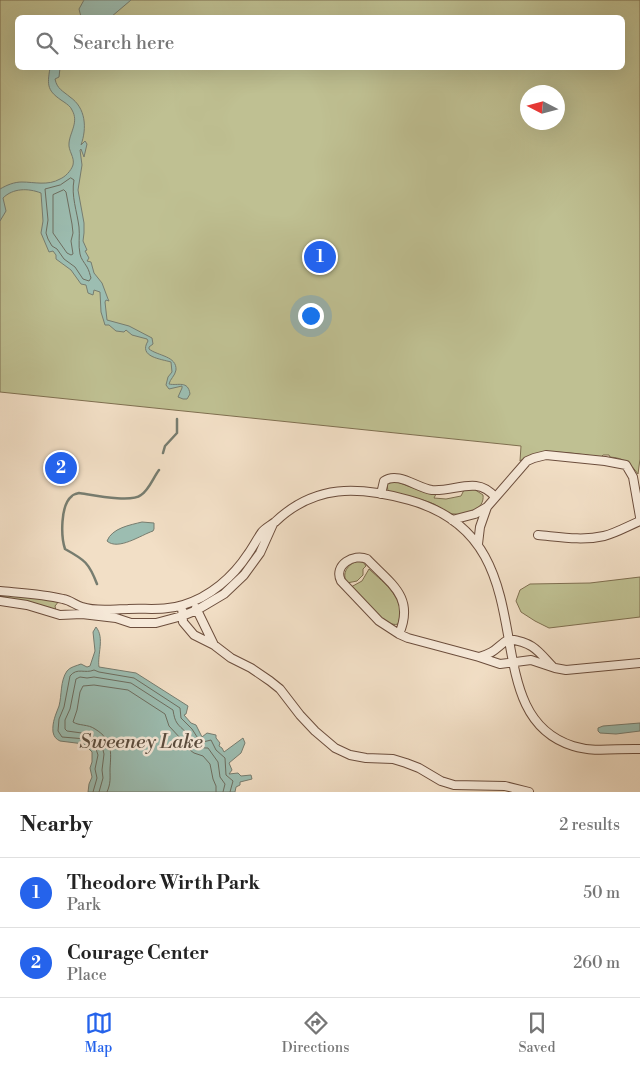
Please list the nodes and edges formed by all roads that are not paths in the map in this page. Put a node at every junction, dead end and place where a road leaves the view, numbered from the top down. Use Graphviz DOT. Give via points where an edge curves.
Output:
graph roads {
  1 [pos="381,494"];
  2 [pos="495,497"];
  3 [pos="487,508"];
  4 [pos="640,517"];
  5 [pos="452,520"];
  6 [pos="640,521"];
  7 [pos="273,524"];
  8 [pos="538,535"];
  9 [pos="478,544"];
  10 [pos="0,591"];
  11 [pos="0,601"];
  12 [pos="194,601"];
  13 [pos="182,606"];
  14 [pos="197,610"];
  15 [pos="182,616"];
  16 [pos="399,634"];
  17 [pos="509,639"];
  18 [pos="214,645"];
  19 [pos="479,657"];
  20 [pos="513,662"];
  21 [pos="640,663"];
  22 [pos="554,668"];
  23 [pos="640,748"];
  24 [pos="529,792"];
  1 -- 2 [label="street" via="384,481 394,477 430,490 475,485"];
  1 -- 5 [label="street" via="428,506"];
  1 -- 7 [label="street" via="359,490 324,493 294,506"];
  2 -- 3 [label="street"];
  2 -- 4 [label="street" via="527,461 542,455 621,463 629,467 633,477"];
  3 -- 5 [label="street"];
  3 -- 9 [label="street"];
  5 -- 9 [label="street"];
  6 -- 8 [label="street" via="592,538"];
  7 -- 12 [label="street" via="263,530 237,570"];
  7 -- 14 [label="street" via="260,553 244,575 224,594"];
  9 -- 17 [label="street" via="495,577"];
  10 -- 13 [label="street" via="60,598 82,607 114,610"];
  11 -- 15 [label="street" via="60,614 107,617 131,623 156,623"];
  12 -- 13 [label="street"];
  12 -- 14 [label="street"];
  13 -- 15 [label="street"];
  14 -- 15 [label="street"];
  14 -- 18 [label="street"];
  15 -- 18 [label="street" via="194,635"];
  16 -- 16 [label="street" via="405,612 397,590 367,559 353,557 344,563 340,570 341,580 379,621"];
  16 -- 19 [label="street"];
  17 -- 19 [label="street" via="495,652"];
  17 -- 20 [label="street"];
  17 -- 22 [label="street" via="528,643"];
  18 -- 24 [label="street" via="270,681 335,748 350,755 406,763 454,784 505,786"];
  19 -- 20 [label="street" via="500,664"];
  20 -- 22 [label="street" via="531,660"];
  20 -- 23 [label="street" via="524,704 549,734 567,744 587,749"];
  21 -- 22 [label="street" via="566,670"];
}
